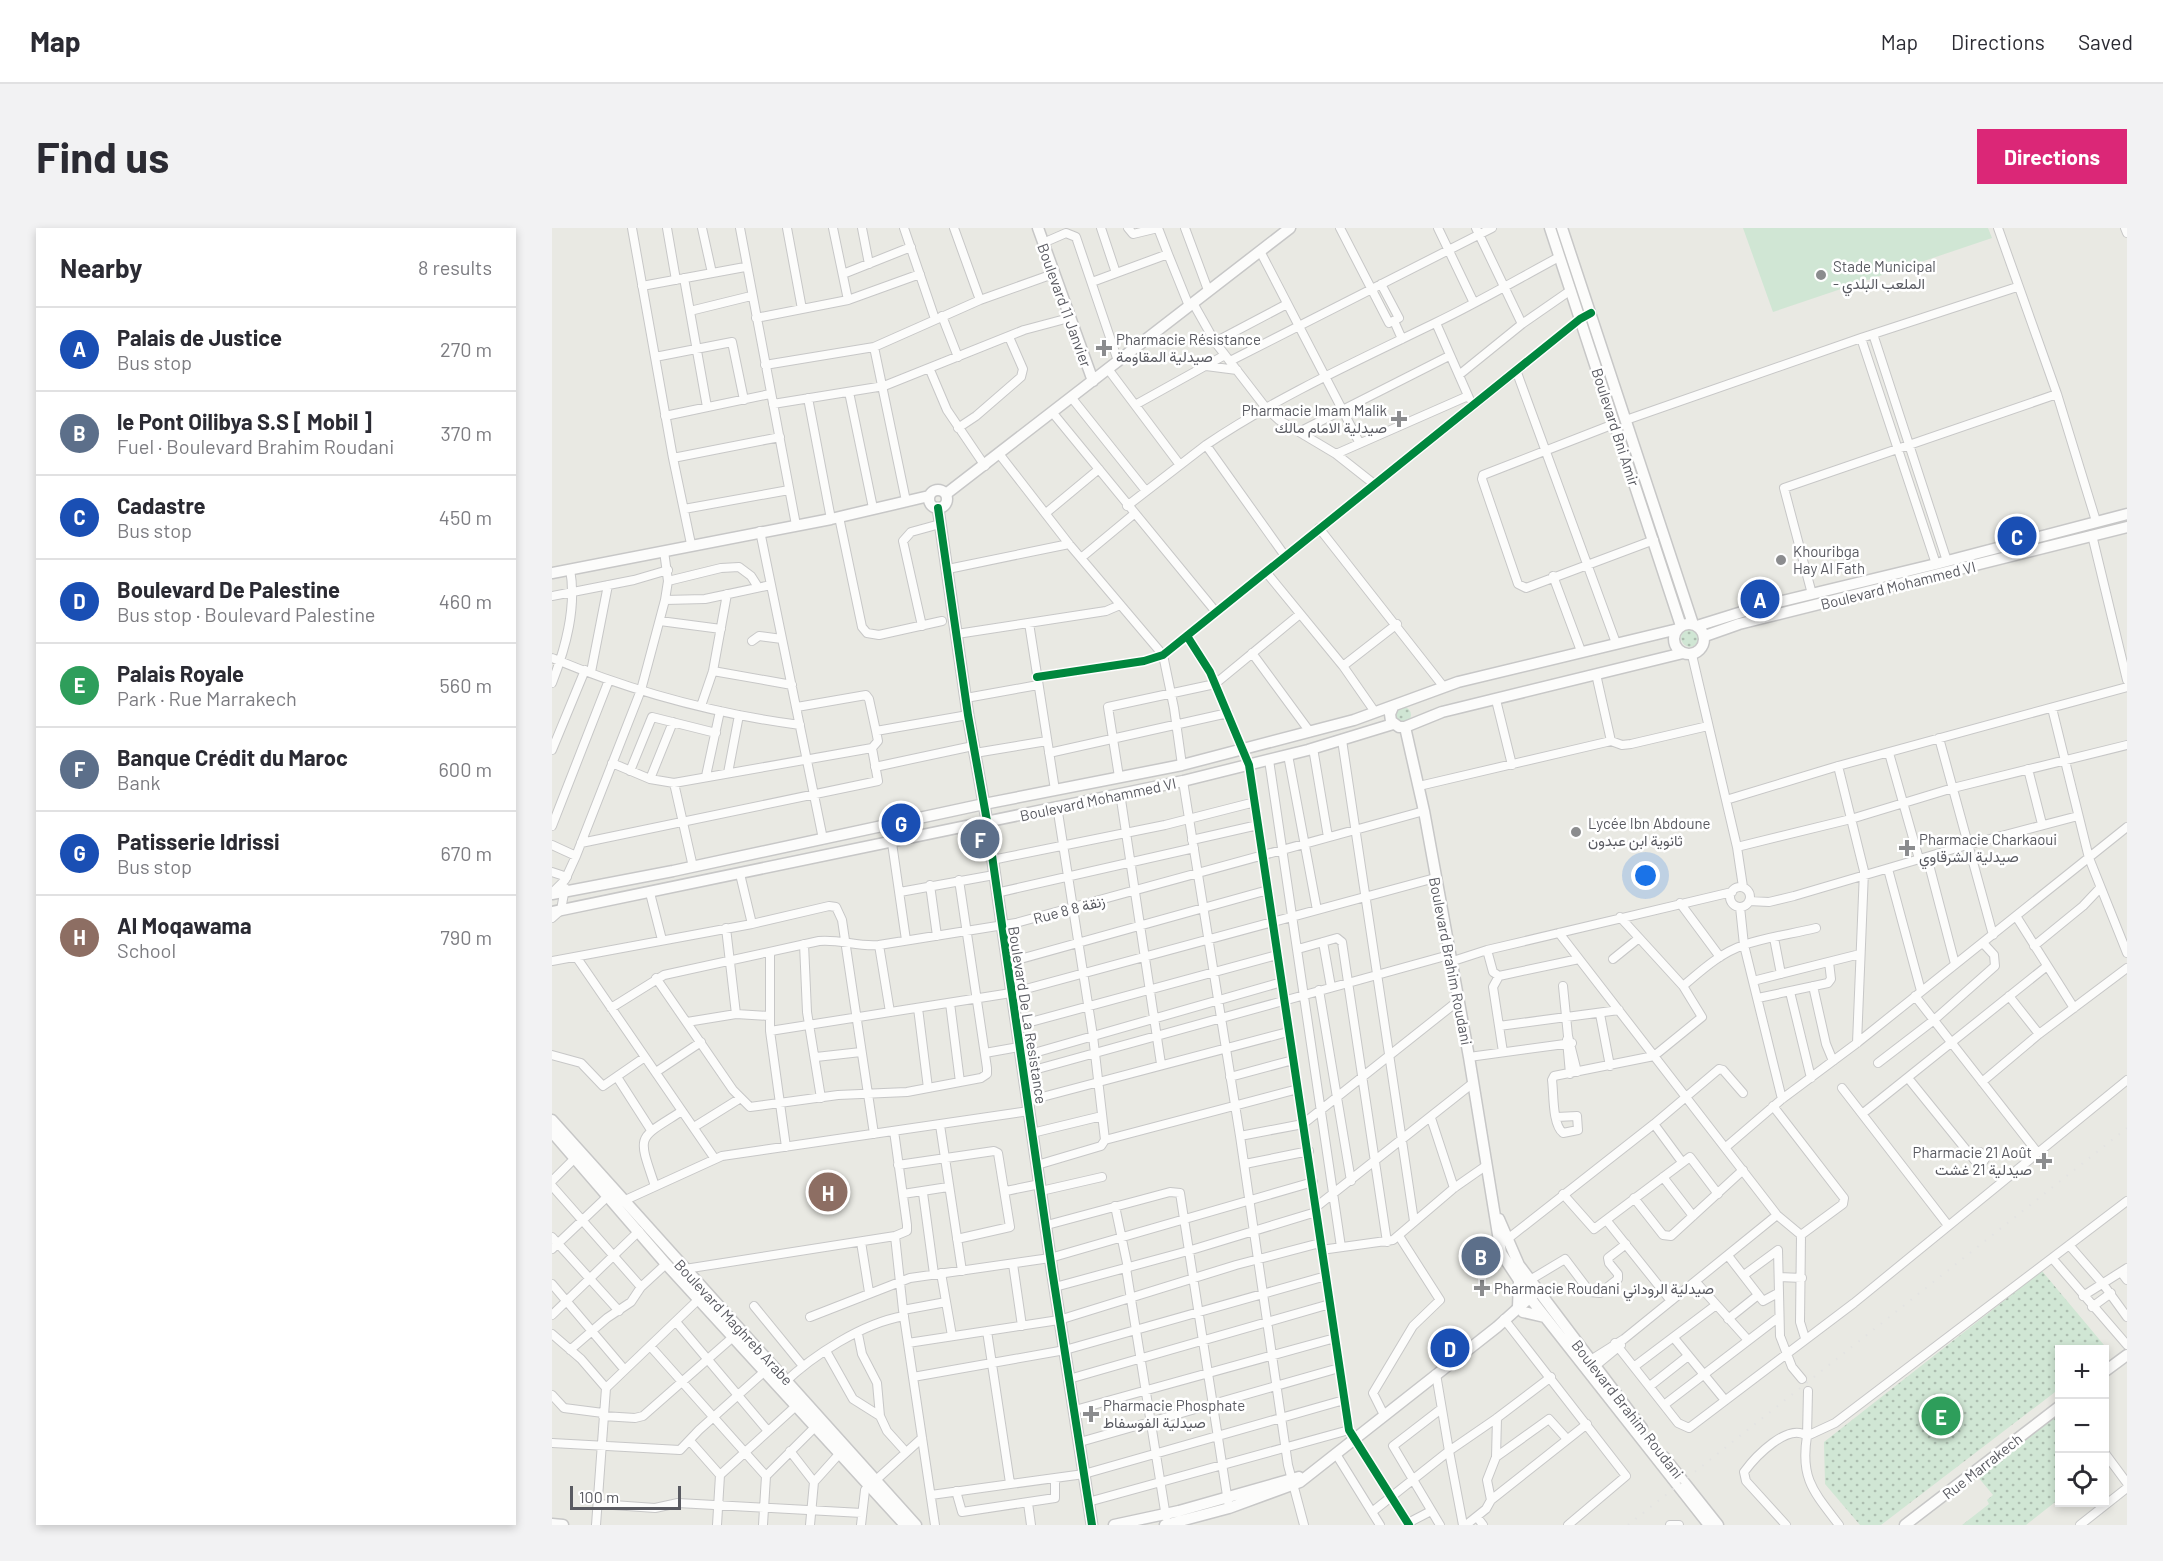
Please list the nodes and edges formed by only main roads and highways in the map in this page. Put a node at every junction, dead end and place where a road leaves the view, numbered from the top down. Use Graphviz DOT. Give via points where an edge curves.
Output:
graph roads {
  1 [pos="1038,228"];
  2 [pos="1290,228"];
  3 [pos="1550,228"];
  4 [pos="1562,228"];
  5 [pos="1093,381"];
  6 [pos="946,494"];
  7 [pos="929,496"];
  8 [pos="938,508"];
  9 [pos="2127,514"];
  10 [pos="2127,527"];
  11 [pos="552,573"];
  12 [pos="1695,625"];
  13 [pos="1680,627"];
  14 [pos="1704,636"];
  15 [pos="1688,654"];
  16 [pos="1397,705"];
  17 [pos="1403,725"];
  18 [pos="984,804"];
  19 [pos="987,821"];
  20 [pos="552,894"];
  21 [pos="556,911"];
  22 [pos="552,1120"];
  23 [pos="552,1132"];
  24 [pos="620,1203"];
  25 [pos="1524,1281"];
  26 [pos="1536,1297"];
  27 [pos="703,1299"];
  28 [pos="1521,1309"];
  29 [pos="1545,1317"];
  30 [pos="2127,1355"];
  31 [pos="1589,1365"];
  32 [pos="2109,1368"];
  33 [pos="784,1383"];
  34 [pos="2055,1410"];
  35 [pos="819,1423"];
  36 [pos="872,1481"];
  37 [pos="1166,1521"];
  38 [pos="552,1524"];
  39 [pos="563,1525"];
  40 [pos="905,1525"];
  41 [pos="916,1525"];
  42 [pos="1092,1525"];
  43 [pos="1114,1525"];
  44 [pos="1709,1525"];
  45 [pos="1718,1525"];
  46 [pos="1905,1525"];
  1 -- 5 [label="main road, Boulevard 11 Janvier"];
  2 -- 5 [label="main road"];
  3 -- 13 [label="main road, Boulevard Bni Amir"];
  4 -- 12 [label="main road, Boulevard Bni Amir"];
  5 -- 6 [label="main road"];
  6 -- 7 [label="main road" via="935,490"];
  6 -- 8 [label="main road" via="946,504"];
  7 -- 8 [label="main road" via="930,504"];
  7 -- 11 [label="main road"];
  8 -- 18 [label="main road, Boulevard De La Resistance"];
  9 -- 12 [label="main road, Boulevard Mohammed VI"];
  10 -- 14 [label="main road, Boulevard Mohammed VI"];
  12 -- 13 [label="main road"];
  12 -- 14 [label="main road"];
  13 -- 15 [label="main road" via="1674,636 1675,644"];
  13 -- 16 [label="main road, Boulevard Mohammed VI" via="1443,687"];
  14 -- 15 [label="main road" via="1702,648"];
  15 -- 17 [label="main road, Boulevard Mohammed VI" via="1442,712"];
  16 -- 17 [label="main road" via="1390,714"];
  16 -- 17 [label="main road" via="1409,706 1413,712"];
  16 -- 18 [label="main road, Boulevard Mohammed VI" via="1182,765"];
  17 -- 19 [label="main road, Boulevard Mohammed VI" via="1183,781"];
  17 -- 25 [label="main road, Boulevard Brahim Roudani" via="1424,811 1491,1196 1502,1243"];
  18 -- 19 [label="main road, Boulevard De La Resistance"];
  18 -- 20 [label="main road, Boulevard Mohammed VI" via="693,867 566,883"];
  19 -- 21 [label="main road, Boulevard Mohammed VI"];
  19 -- 42 [label="main road, Boulevard De La Resistance"];
  22 -- 24 [label="main road, Boulevard Maghreb Arabe"];
  23 -- 24 [label="main road, Boulevard Maghreb Arabe" via="608,1196"];
  24 -- 27 [label="main road, Boulevard Maghreb Arabe" via="666,1264"];
  24 -- 27 [label="main road, Boulevard Maghreb Arabe" via="685,1269"];
  25 -- 26 [label="main road, Boulevard Brahim Roudani"];
  25 -- 28 [label="main road"];
  26 -- 28 [label="main road"];
  26 -- 29 [label="main road, Boulevard Brahim Roudani"];
  26 -- 31 [label="main road, Boulevard Brahim Roudani"];
  27 -- 33 [label="main road, Boulevard Maghreb Arabe"];
  27 -- 33 [label="main road, Boulevard Maghreb Arabe" via="765,1371"];
  28 -- 29 [label="main road"];
  28 -- 37 [label="main road" via="1352,1434 1336,1454 1306,1476"];
  29 -- 31 [label="main road, Boulevard Brahim Roudani"];
  30 -- 32 [label="main road"];
  31 -- 44 [label="main road, Boulevard Brahim Roudani"];
  31 -- 45 [label="main road, Boulevard Brahim Roudani"];
  33 -- 35 [label="main road, Boulevard Maghreb Arabe"];
  33 -- 35 [label="main road, Boulevard Maghreb Arabe" via="797,1405"];
  34 -- 46 [label="main road, Rue Marrakech"];
  35 -- 36 [label="main road, Boulevard Maghreb Arabe"];
  35 -- 36 [label="main road, Boulevard Maghreb Arabe" via="840,1453"];
  36 -- 40 [label="main road, Boulevard Maghreb Arabe"];
  36 -- 41 [label="main road, Boulevard Maghreb Arabe"];
  37 -- 43 [label="main road"];
  38 -- 39 [label="main road"];
}
